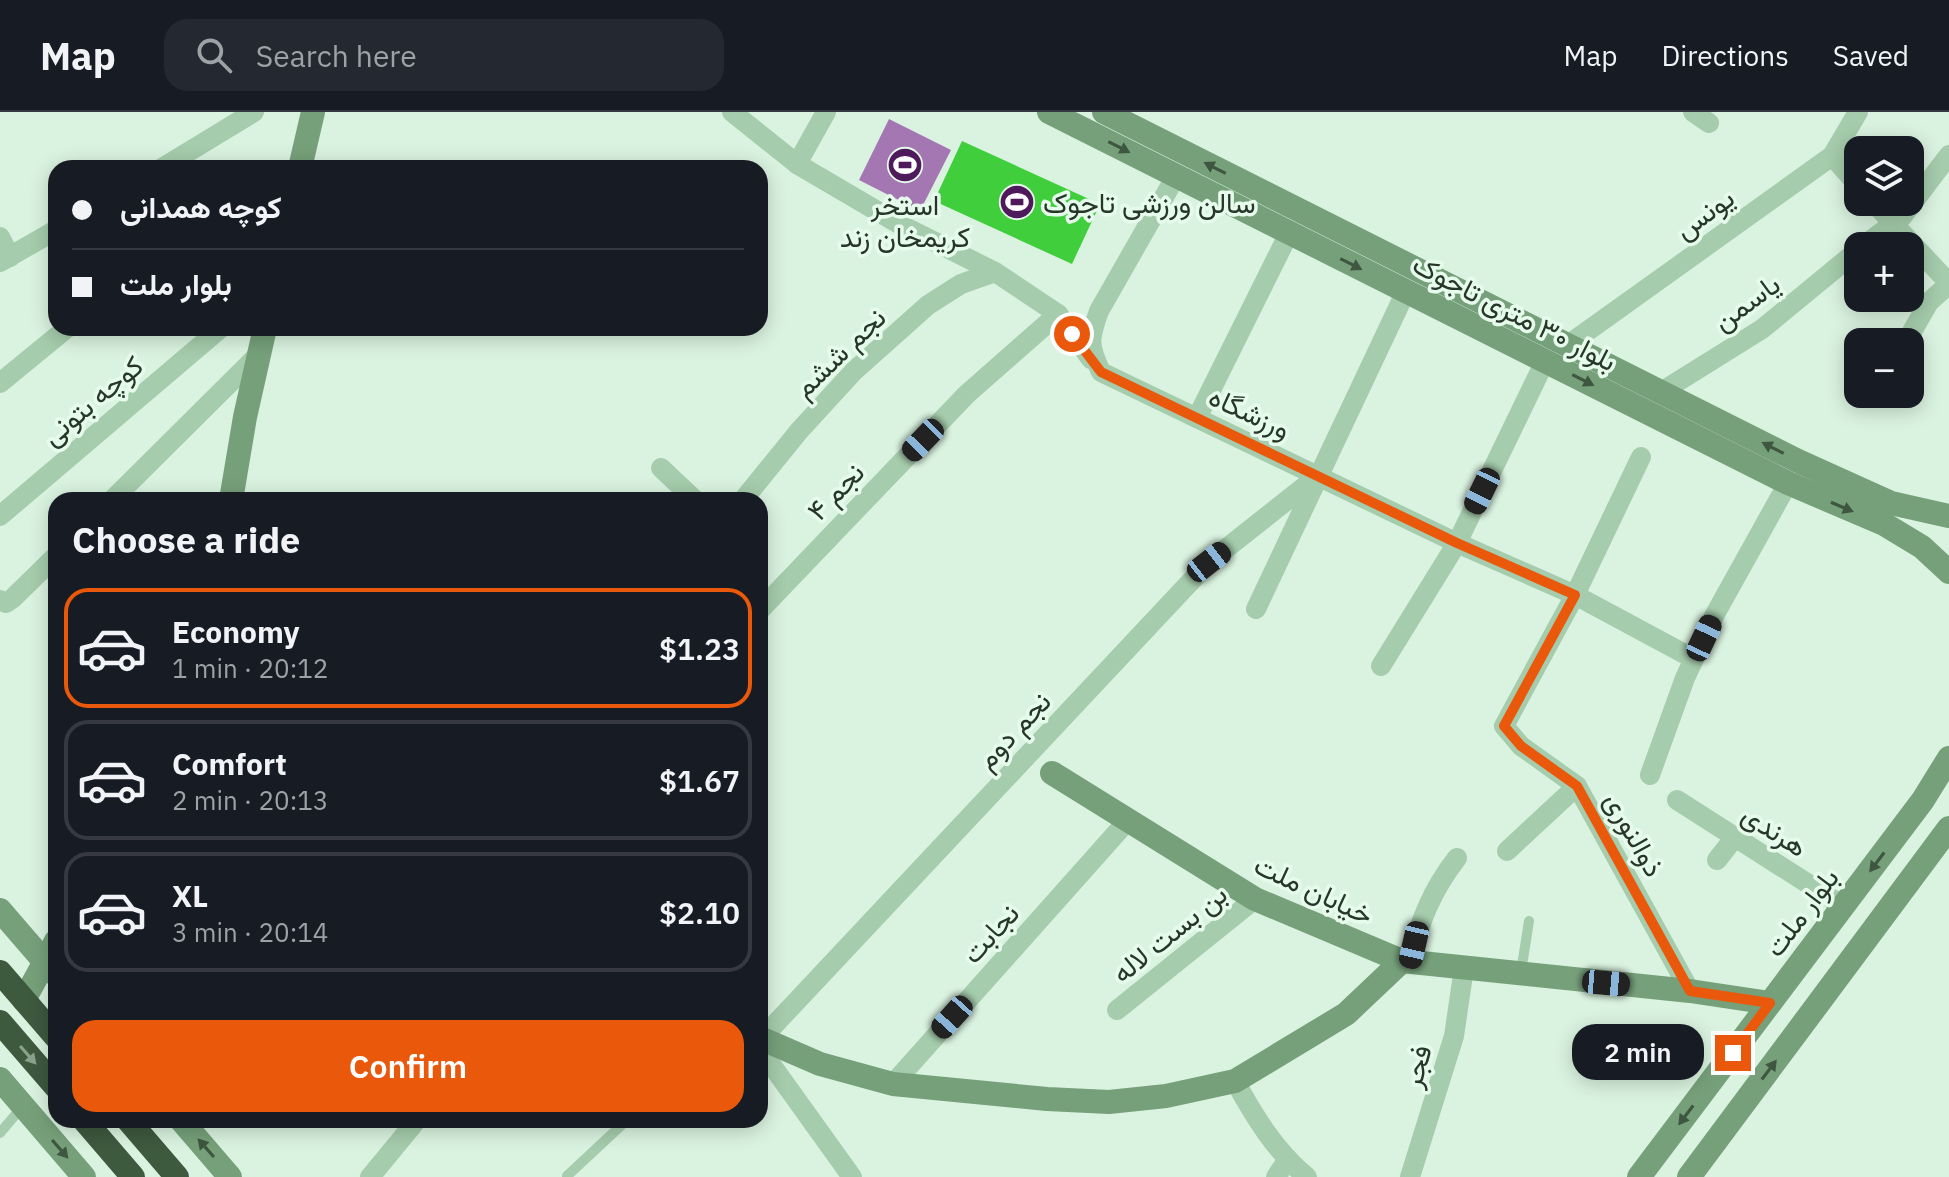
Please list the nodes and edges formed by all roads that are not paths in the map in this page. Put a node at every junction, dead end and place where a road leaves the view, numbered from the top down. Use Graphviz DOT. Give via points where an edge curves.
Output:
graph roads {
  1 [pos="254,112"];
  2 [pos="313,112"];
  3 [pos="732,112"];
  4 [pos="826,112"];
  5 [pos="1049,112"];
  6 [pos="1104,112"];
  7 [pos="1858,112"];
  8 [pos="1949,155"];
  9 [pos="1832,156"];
  10 [pos="175,160"];
  11 [pos="302,160"];
  12 [pos="797,164"];
  13 [pos="1844,169"];
  14 [pos="1176,176"];
  15 [pos="1886,216"];
  16 [pos="1893,224"];
  17 [pos="1882,232"];
  18 [pos="1289,233"];
  19 [pos="48,235"];
  20 [pos="0,237"];
  21 [pos="5,260"];
  22 [pos="1844,262"];
  23 [pos="995,272"];
  24 [pos="1949,284"];
  25 [pos="1406,291"];
  26 [pos="1058,314"];
  27 [pos="1914,328"];
  28 [pos="57,336"];
  29 [pos="212,336"];
  30 [pos="263,336"];
  31 [pos="1568,345"];
  32 [pos="258,355"];
  33 [pos="1545,361"];
  34 [pos="1101,372"];
  35 [pos="0,383"];
  36 [pos="1661,392"];
  37 [pos="1197,418"];
  38 [pos="1641,457"];
  39 [pos="661,468"];
  40 [pos="1319,475"];
  41 [pos="1788,483"];
  42 [pos="120,492"];
  43 [pos="232,492"];
  44 [pos="686,492"];
  45 [pos="749,492"];
  46 [pos="0,516"];
  47 [pos="1949,516"];
  48 [pos="1457,543"];
  49 [pos="48,564"];
  50 [pos="1949,572"];
  51 [pos="1575,595"];
  52 [pos="0,600"];
  53 [pos="768,602"];
  54 [pos="1256,609"];
  55 [pos="1694,659"];
  56 [pos="1381,666"];
  57 [pos="1949,758"];
  58 [pos="1052,773"];
  59 [pos="1650,775"];
  60 [pos="1577,786"];
  61 [pos="1677,800"];
  62 [pos="1129,819"];
  63 [pos="1949,828"];
  64 [pos="1735,837"];
  65 [pos="1507,851"];
  66 [pos="1457,858"];
  67 [pos="1717,860"];
  68 [pos="1255,899"];
  69 [pos="1843,906"];
  70 [pos="0,910"];
  71 [pos="1529,921"];
  72 [pos="48,955"];
  73 [pos="1406,962"];
  74 [pos="48,965"];
  75 [pos="1464,968"];
  76 [pos="0,972"];
  77 [pos="1521,974"];
  78 [pos="1690,991"];
  79 [pos="24,1000"];
  80 [pos="1770,1003"];
  81 [pos="1117,1010"];
  82 [pos="0,1022"];
  83 [pos="48,1028"];
  84 [pos="768,1034"];
  85 [pos="768,1041"];
  86 [pos="768,1060"];
  87 [pos="48,1078"];
  88 [pos="0,1079"];
  89 [pos="1235,1081"];
  90 [pos="893,1084"];
  91 [pos="23,1106"];
  92 [pos="91,1128"];
  93 [pos="135,1128"];
  94 [pos="188,1128"];
  95 [pos="410,1128"];
  96 [pos="618,1128"];
  97 [pos="0,1133"];
  98 [pos="1288,1159"];
  99 [pos="567,1176"];
  100 [pos="84,1177"];
  101 [pos="133,1177"];
  102 [pos="177,1177"];
  103 [pos="230,1177"];
  104 [pos="370,1177"];
  105 [pos="852,1177"];
  106 [pos="1276,1177"];
  107 [pos="1307,1177"];
  108 [pos="1410,1177"];
  109 [pos="1639,1177"];
  110 [pos="1689,1177"];
  1 -- 10 [label="street"];
  2 -- 11 [label="main road"];
  3 -- 12 [label="street"];
  4 -- 12 [label="street"];
  5 -- 14 [label="main road, بلوار ۳۰ متری تاجوک, one-way"];
  31 -- 6 [label="main road, بلوار ۳۰ متری تاجوک, one-way"];
  7 -- 9 [label="street, یونس"];
  8 -- 16 [label="street"];
  9 -- 13 [label="street"];
  9 -- 31 [label="street, یونس"];
  12 -- 23 [label="street"];
  14 -- 18 [label="main road, بلوار ۳۰ متری تاجوک"];
  14 -- 34 [label="street" via="1099,311 1090,349"];
  15 -- 16 [label="street"];
  16 -- 17 [label="street"];
  16 -- 24 [label="street"];
  18 -- 25 [label="main road, بلوار ۳۰ متری تاجوک, one-way"];
  18 -- 37 [label="street"];
  19 -- 21 [label="street"];
  20 -- 21 [label="street"];
  22 -- 36 [label="street, یاسمن" via="1762,329"];
  23 -- 26 [label="street"];
  23 -- 45 [label="street, نجم ششم" via="961,284 928,305 854,371"];
  24 -- 27 [label="street" via="1929,302"];
  25 -- 33 [label="main road, بلوار ۳۰ متری تاجوک"];
  25 -- 40 [label="street"];
  26 -- 34 [label="street"];
  26 -- 53 [label="street, نجم ۴" via="967,394"];
  28 -- 35 [label="street"];
  29 -- 46 [label="street, کوچه بتونی"];
  30 -- 32 [label="main road"];
  31 -- 36 [label="main road, بلوار ۳۰ متری تاجوک"];
  32 -- 42 [label="street"];
  32 -- 43 [label="main road"];
  33 -- 41 [label="main road, بلوار ۳۰ متری تاجوک, one-way"];
  33 -- 48 [label="street"];
  34 -- 37 [label="street, ورزشگاه"];
  47 -- 36 [label="main road, بلوار ۳۰ متری تاجوک, one-way" via="1891,503"];
  37 -- 40 [label="street, ورزشگاه"];
  38 -- 51 [label="street"];
  39 -- 44 [label="street"];
  40 -- 48 [label="street, ورزشگاه"];
  40 -- 54 [label="street"];
  40 -- 84 [label="street, نجم دوم" via="1209,562"];
  41 -- 50 [label="main road, بلوار ۳۰ متری تاجوک, one-way" via="1884,524 1922,547"];
  41 -- 55 [label="street"];
  48 -- 51 [label="street, ورزشگاه"];
  48 -- 56 [label="street"];
  49 -- 52 [label="street" via="12,599"];
  51 -- 55 [label="street, ورزشگاه"];
  51 -- 60 [label="street, ذوالنوری" via="1504,726 1521,746"];
  55 -- 59 [label="street"];
  57 -- 69 [label="main road, بلوار ملت, one-way"];
  58 -- 62 [label="main road, خیابان ملت"];
  60 -- 65 [label="street"];
  60 -- 78 [label="street, ذوالنوری"];
  61 -- 64 [label="street, هرندی"];
  62 -- 68 [label="main road, خیابان ملت"];
  62 -- 90 [label="street, نجابت"];
  110 -- 63 [label="main road, one-way"];
  64 -- 67 [label="street"];
  64 -- 69 [label="street, هرندی"];
  66 -- 73 [label="street" via="1428,902"];
  68 -- 73 [label="main road, خیابان ملت"];
  68 -- 81 [label="street, بن بست لاله"];
  69 -- 80 [label="main road, بلوار ملت"];
  70 -- 72 [label="main road"];
  71 -- 77 [label="lane"];
  73 -- 75 [label="main road, خیابان ملت"];
  73 -- 89 [label="main road" via="1346,1014"];
  74 -- 79 [label="main road"];
  75 -- 77 [label="main road, خیابان ملت"];
  75 -- 108 [label="street, فجر" via="1454,1036"];
  76 -- 79 [label="highway"];
  77 -- 78 [label="main road, خیابان ملت"];
  78 -- 80 [label="main road, خیابان ملت"];
  79 -- 83 [label="highway"];
  80 -- 109 [label="main road, بلوار ملت, one-way"];
  82 -- 87 [label="highway, one-way"];
  85 -- 90 [label="main road" via="820,1064"];
  86 -- 105 [label="street"];
  88 -- 91 [label="main road"];
  89 -- 90 [label="main road" via="1109,1102"];
  89 -- 98 [label="street"];
  91 -- 97 [label="lane"];
  91 -- 100 [label="main road, one-way"];
  92 -- 101 [label="highway"];
  93 -- 102 [label="highway"];
  103 -- 94 [label="main road, one-way"];
  95 -- 104 [label="street"];
  96 -- 99 [label="lane"];
  98 -- 106 [label="street"];
  98 -- 107 [label="street"];
}
